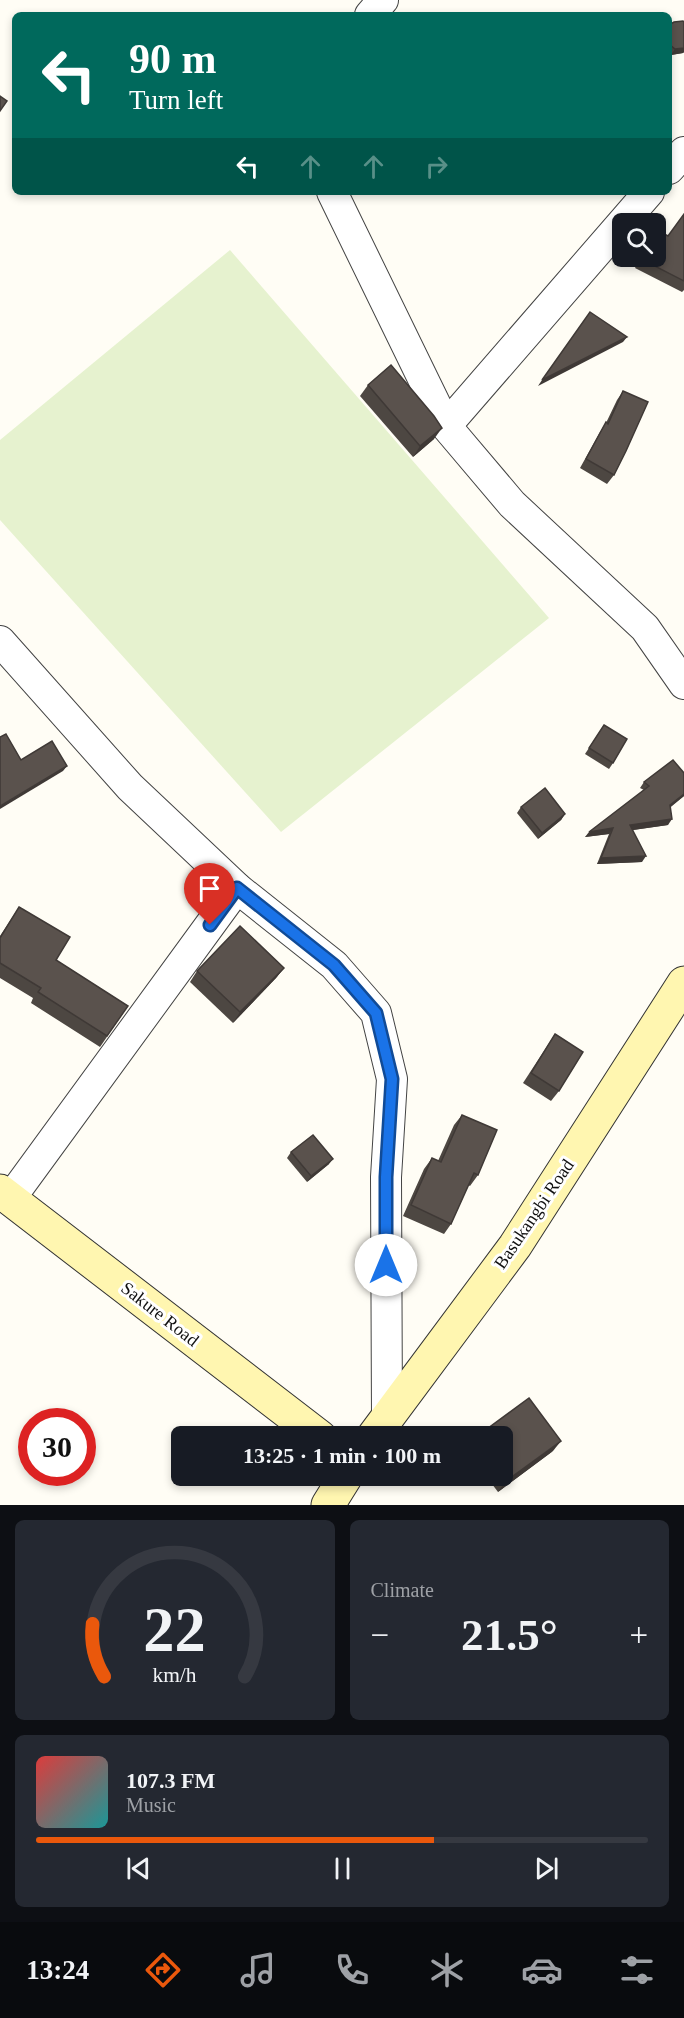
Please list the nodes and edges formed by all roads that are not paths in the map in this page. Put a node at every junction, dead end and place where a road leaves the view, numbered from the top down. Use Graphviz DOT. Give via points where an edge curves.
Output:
graph roads {
  1 [pos="383,0"];
  2 [pos="373,12"];
  3 [pos="684,152"];
  4 [pos="672,166"];
  5 [pos="333,195"];
  6 [pos="646,195"];
  7 [pos="446,426"];
  8 [pos="0,641"];
  9 [pos="684,684"];
  10 [pos="237,888"];
  11 [pos="684,983"];
  12 [pos="5,1195"];
  13 [pos="306,1426"];
  14 [pos="380,1426"];
  15 [pos="381,1426"];
  16 [pos="340,1486"];
  17 [pos="328,1505"];
  1 -- 2 [label="street"];
  3 -- 4 [label="street"];
  5 -- 7 [label="street"];
  6 -- 7 [label="street"];
  7 -- 9 [label="street" via="512,504 645,628"];
  8 -- 10 [label="street" via="130,787"];
  10 -- 12 [label="street"];
  10 -- 14 [label="street" via="334,965 376,1013 392,1079"];
  11 -- 15 [label="street, Basukangbi Road" via="515,1246"];
  12 -- 13 [label="street, Sakure Road"];
  16 -- 17 [label="street"];
}
